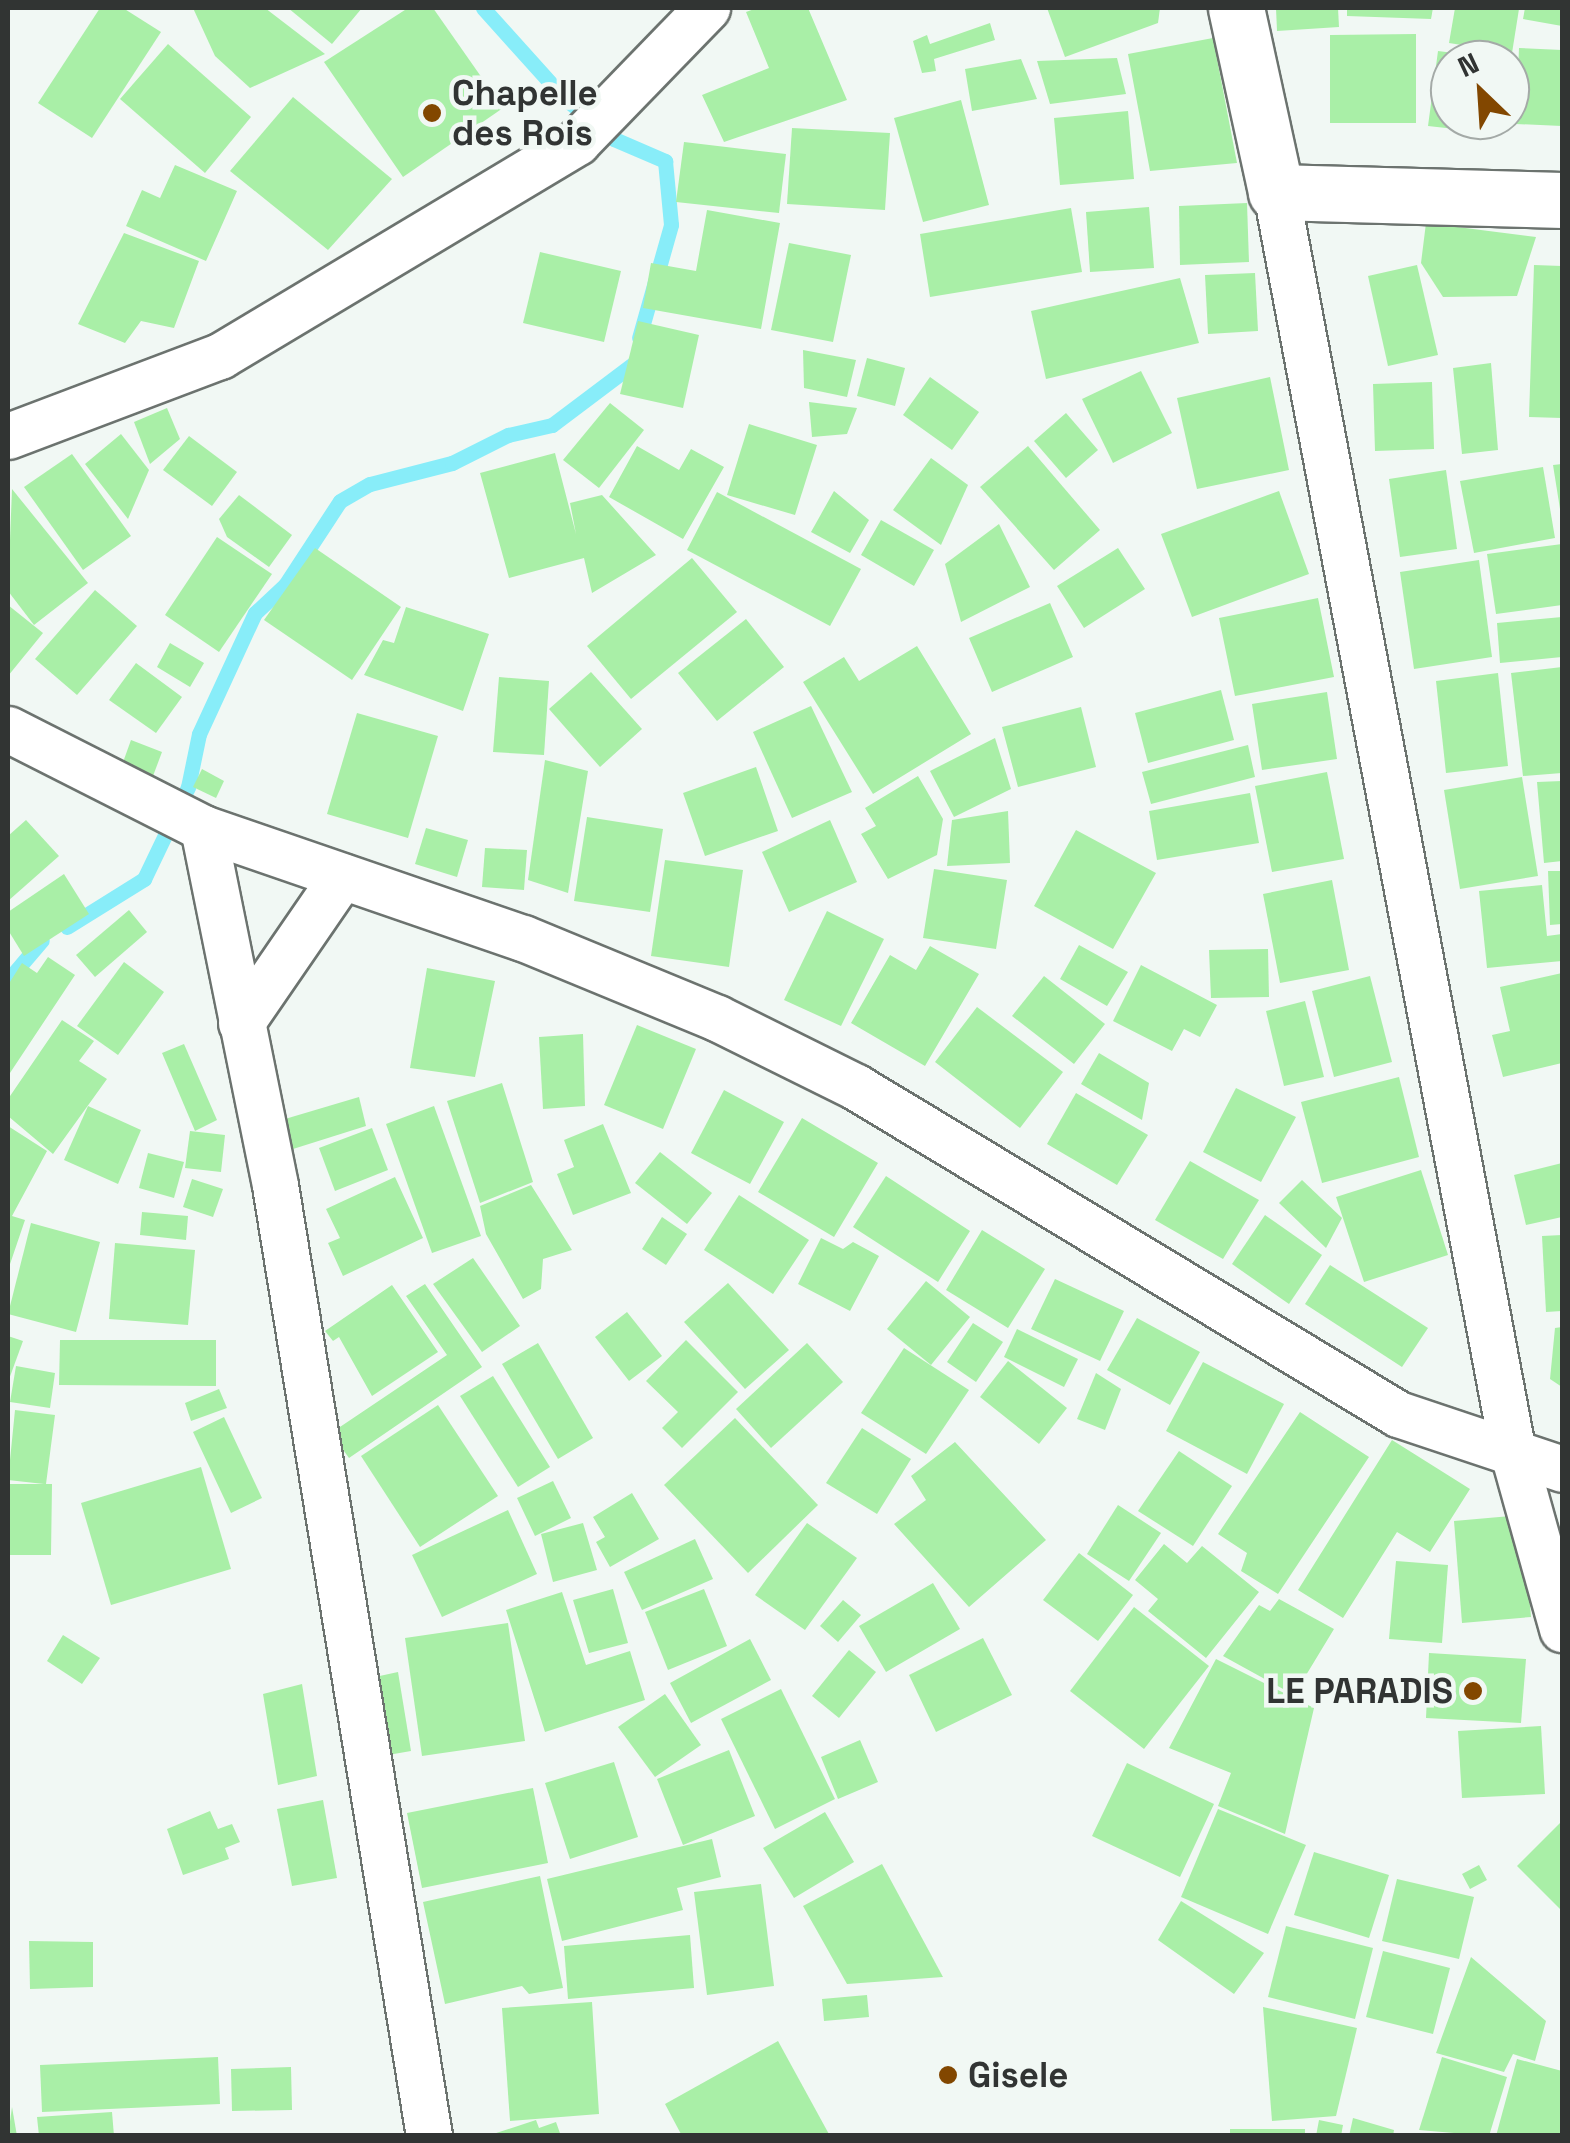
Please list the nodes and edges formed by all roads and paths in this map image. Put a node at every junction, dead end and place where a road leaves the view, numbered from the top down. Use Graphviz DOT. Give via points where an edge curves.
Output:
graph roads {
  1 [pos="707,8"];
  2 [pos="1236,8"];
  3 [pos="1276,192"];
  4 [pos="1562,200"];
  5 [pos="8,436"];
  6 [pos="8,729"];
  7 [pos="182,817"];
  8 [pos="342,876"];
  9 [pos="241,1023"];
  10 [pos="1513,1453"];
  11 [pos="1562,1470"];
  12 [pos="1562,1629"];
  13 [pos="429,2136"];
  1 -- 5 [label="street" via="577,142 220,356"];
  2 -- 3 [label="street"];
  3 -- 4 [label="street"];
  3 -- 10 [label="street"];
  6 -- 7 [label="street"];
  7 -- 8 [label="street"];
  7 -- 9 [label="street"];
  8 -- 9 [label="street"];
  8 -- 10 [label="street" via="523,938 716,1018 856,1087 1398,1414"];
  9 -- 13 [label="street" via="275,1186"];
  10 -- 11 [label="street"];
  10 -- 12 [label="street"];
}
